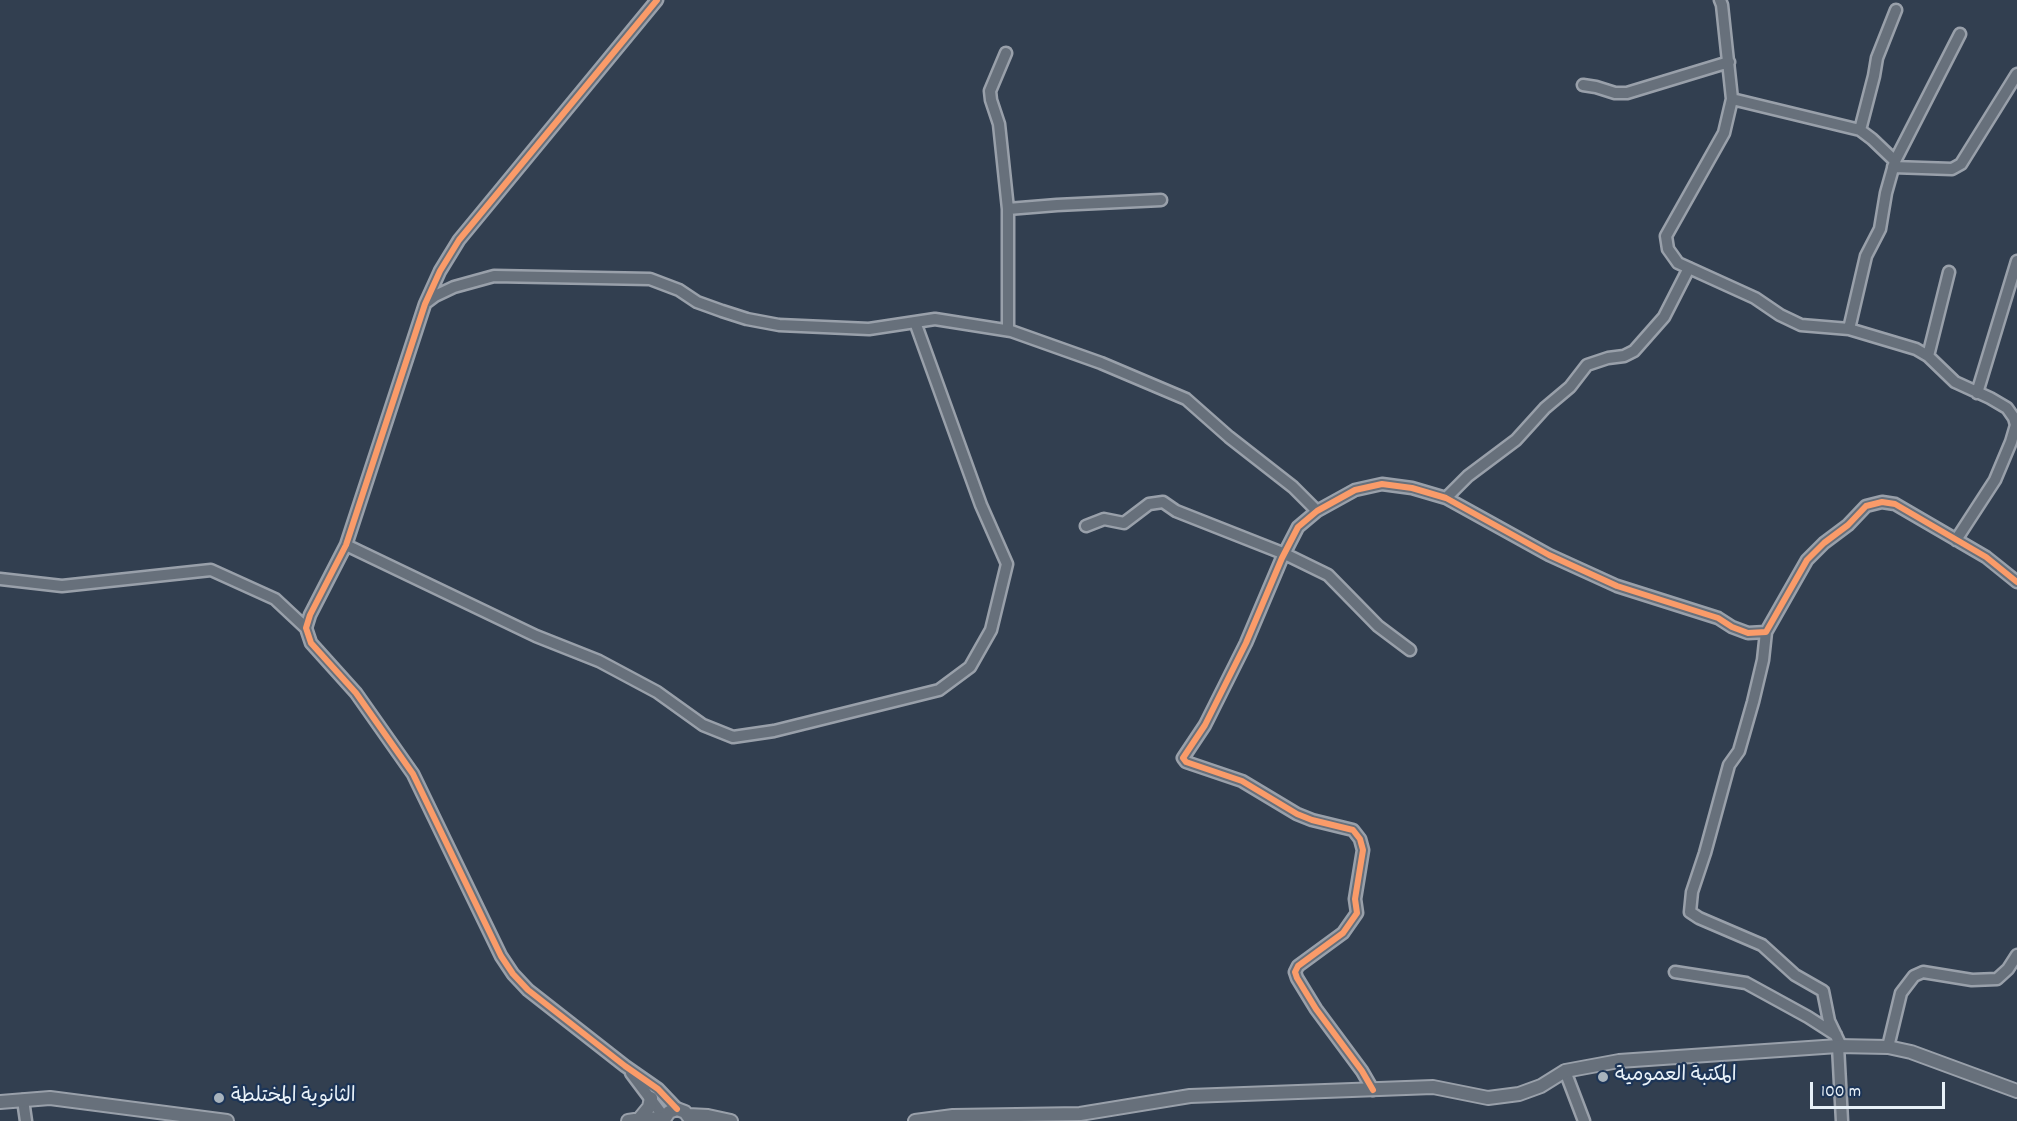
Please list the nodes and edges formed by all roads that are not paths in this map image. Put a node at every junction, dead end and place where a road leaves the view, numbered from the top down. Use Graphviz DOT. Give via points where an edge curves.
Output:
graph roads {
  1 [pos="657,0"];
  2 [pos="1720,0"];
  3 [pos="1896,10"];
  4 [pos="1960,34"];
  5 [pos="1006,53"];
  6 [pos="1729,62"];
  7 [pos="2017,74"];
  8 [pos="1583,85"];
  9 [pos="1732,99"];
  10 [pos="1860,130"];
  11 [pos="1894,164"];
  12 [pos="1161,200"];
  13 [pos="1008,209"];
  14 [pos="2017,261"];
  15 [pos="1689,268"];
  16 [pos="440,271"];
  17 [pos="1949,272"];
  18 [pos="453,287"];
  19 [pos="425,304"];
  20 [pos="915,322"];
  21 [pos="1849,329"];
  22 [pos="1008,330"];
  23 [pos="1928,356"];
  24 [pos="1977,393"];
  25 [pos="2016,425"];
  26 [pos="1446,498"];
  27 [pos="1317,511"];
  28 [pos="1086,526"];
  29 [pos="1956,540"];
  30 [pos="346,545"];
  31 [pos="1285,554"];
  32 [pos="0,579"];
  33 [pos="2017,582"];
  34 [pos="306,628"];
  35 [pos="1766,632"];
  36 [pos="1410,650"];
  37 [pos="2017,955"];
  38 [pos="1675,972"];
  39 [pos="1839,1042"];
  40 [pos="1888,1047"];
  41 [pos="624,1066"];
  42 [pos="1565,1071"];
  43 [pos="1373,1090"];
  44 [pos="2017,1091"];
  45 [pos="651,1098"];
  46 [pos="23,1100"];
  47 [pos="0,1102"];
  48 [pos="142,1115"];
  49 [pos="685,1115"];
  50 [pos="664,1119"];
  51 [pos="634,1120"];
  52 [pos="26,1121"];
  53 [pos="227,1121"];
  54 [pos="731,1121"];
  55 [pos="915,1121"];
  56 [pos="1584,1121"];
  57 [pos="1842,1121"];
  1 -- 16 [label="street" via="465,232"];
  2 -- 6 [label="street"];
  3 -- 10 [label="street" via="1876,58"];
  4 -- 11 [label="street"];
  5 -- 13 [label="street" via="990,91 999,124"];
  6 -- 8 [label="street" via="1627,93"];
  6 -- 9 [label="street"];
  7 -- 11 [label="street" via="1961,164 1952,169"];
  9 -- 10 [label="street"];
  9 -- 15 [label="street" via="1724,133 1666,236 1668,249 1678,263"];
  10 -- 11 [label="street"];
  11 -- 21 [label="street" via="1880,229 1866,256"];
  12 -- 13 [label="street"];
  13 -- 22 [label="street"];
  14 -- 24 [label="street"];
  15 -- 21 [label="street" via="1755,298 1801,325"];
  15 -- 26 [label="street" via="1664,317 1634,351 1587,365 1516,440"];
  16 -- 18 [label="street" via="443,282"];
  16 -- 19 [label="street"];
  17 -- 23 [label="street"];
  18 -- 19 [label="street"];
  18 -- 20 [label="street" via="494,276 650,279 722,311 779,325 869,329"];
  19 -- 30 [label="street"];
  20 -- 22 [label="street" via="935,319"];
  20 -- 30 [label="street" via="981,505 1007,564 991,630 970,667 939,690 774,731 733,737 703,725 657,692 599,661 536,636"];
  21 -- 23 [label="street"];
  22 -- 27 [label="street" via="1186,399"];
  23 -- 24 [label="street" via="1955,382"];
  24 -- 25 [label="street" via="2007,408"];
  25 -- 29 [label="street" via="1995,480"];
  26 -- 27 [label="street" via="1382,484 1355,490"];
  26 -- 35 [label="street" via="1549,555 1617,586 1718,618 1748,633"];
  27 -- 31 [label="street" via="1298,527"];
  28 -- 31 [label="street" via="1104,519 1124,523 1149,504 1163,502 1176,511"];
  29 -- 33 [label="street" via="1986,557"];
  29 -- 35 [label="street" via="1895,504 1882,502 1866,507 1807,560"];
  30 -- 34 [label="street"];
  31 -- 36 [label="street" via="1328,575 1378,626"];
  31 -- 43 [label="street" via="1241,654 1205,725 1183,758 1242,781 1297,814 1353,830 1360,840 1363,850 1355,898 1357,913 1343,933 1295,972 1316,1010"];
  32 -- 34 [label="street" via="62,586 211,570 275,599"];
  34 -- 41 [label="street" via="310,643 356,693 413,774 513,974"];
  35 -- 39 [label="street" via="1753,702 1739,751 1729,765 1692,892 1690,912 1762,945 1795,975 1823,991 1829,1021"];
  37 -- 40 [label="street" via="1997,979 1972,980 1923,972 1914,976 1901,993"];
  38 -- 39 [label="street" via="1746,982 1808,1017"];
  39 -- 40 [label="street"];
  39 -- 42 [label="street" via="1619,1061"];
  39 -- 57 [label="street"];
  40 -- 44 [label="street"];
  41 -- 45 [label="street"];
  41 -- 49 [label="street" via="658,1089"];
  42 -- 43 [label="street" via="1533,1089 1488,1098 1433,1087"];
  42 -- 56 [label="street"];
  43 -- 55 [label="street" via="1190,1096 1080,1114 953,1116"];
  45 -- 50 [label="street"];
  45 -- 51 [label="street" via="647,1112"];
  46 -- 47 [label="street"];
  46 -- 48 [label="street" via="50,1098"];
  46 -- 52 [label="street"];
  48 -- 53 [label="street"];
  49 -- 50 [label="street" via="669,1112"];
  49 -- 54 [label="street"];
  50 -- 51 [label="street"];
}
